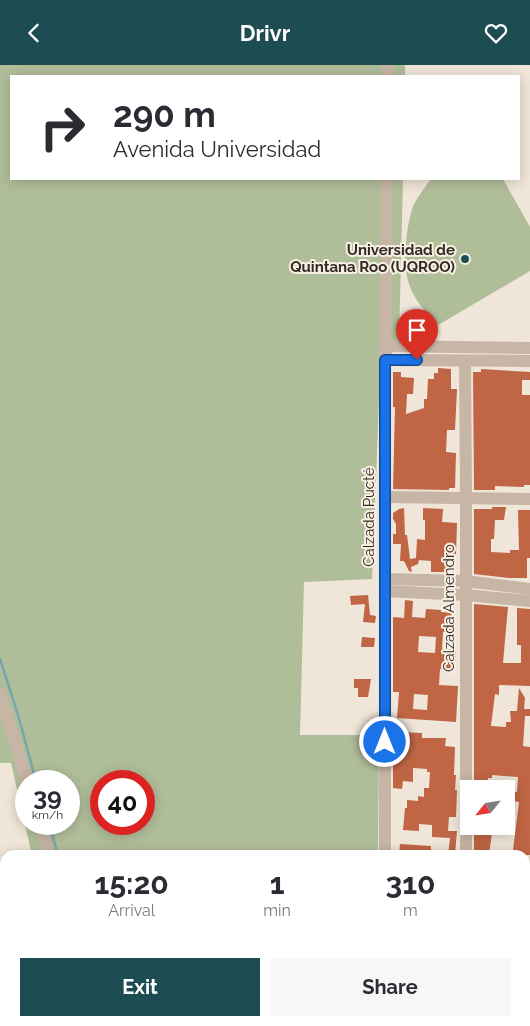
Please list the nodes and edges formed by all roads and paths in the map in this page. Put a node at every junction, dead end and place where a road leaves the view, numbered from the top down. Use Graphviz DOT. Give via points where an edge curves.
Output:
graph roads {
  1 [pos="387,180"];
  2 [pos="385,346"];
  3 [pos="530,348"];
  4 [pos="385,360"];
  5 [pos="465,361"];
  6 [pos="530,361"];
  7 [pos="385,497"];
  8 [pos="466,497"];
  9 [pos="530,499"];
  10 [pos="465,581"];
  11 [pos="386,585"];
  12 [pos="530,589"];
  13 [pos="465,595"];
  14 [pos="530,601"];
  15 [pos="0,693"];
  16 [pos="24,770"];
  17 [pos="43,835"];
  18 [pos="48,850"];
  19 [pos="385,850"];
  20 [pos="466,850"];
  1 -- 2 [label="street, Calzada Pucté"];
  2 -- 3 [label="street"];
  2 -- 4 [label="street, Calzada Pucté"];
  4 -- 5 [label="street"];
  4 -- 7 [label="street, Calzada Pucté"];
  5 -- 6 [label="street"];
  5 -- 8 [label="street, Calzada Almendro"];
  7 -- 8 [label="street"];
  7 -- 11 [label="street, Calzada Pucté"];
  8 -- 9 [label="street"];
  8 -- 10 [label="street, Calzada Almendro"];
  10 -- 11 [label="street"];
  10 -- 12 [label="street"];
  10 -- 13 [label="street, Calzada Almendro"];
  11 -- 13 [label="street"];
  11 -- 19 [label="street, Calzada Pucté"];
  13 -- 14 [label="street"];
  13 -- 20 [label="street, Calzada Almendro"];
  15 -- 16 [label="street"];
  17 -- 18 [label="street"];
}
